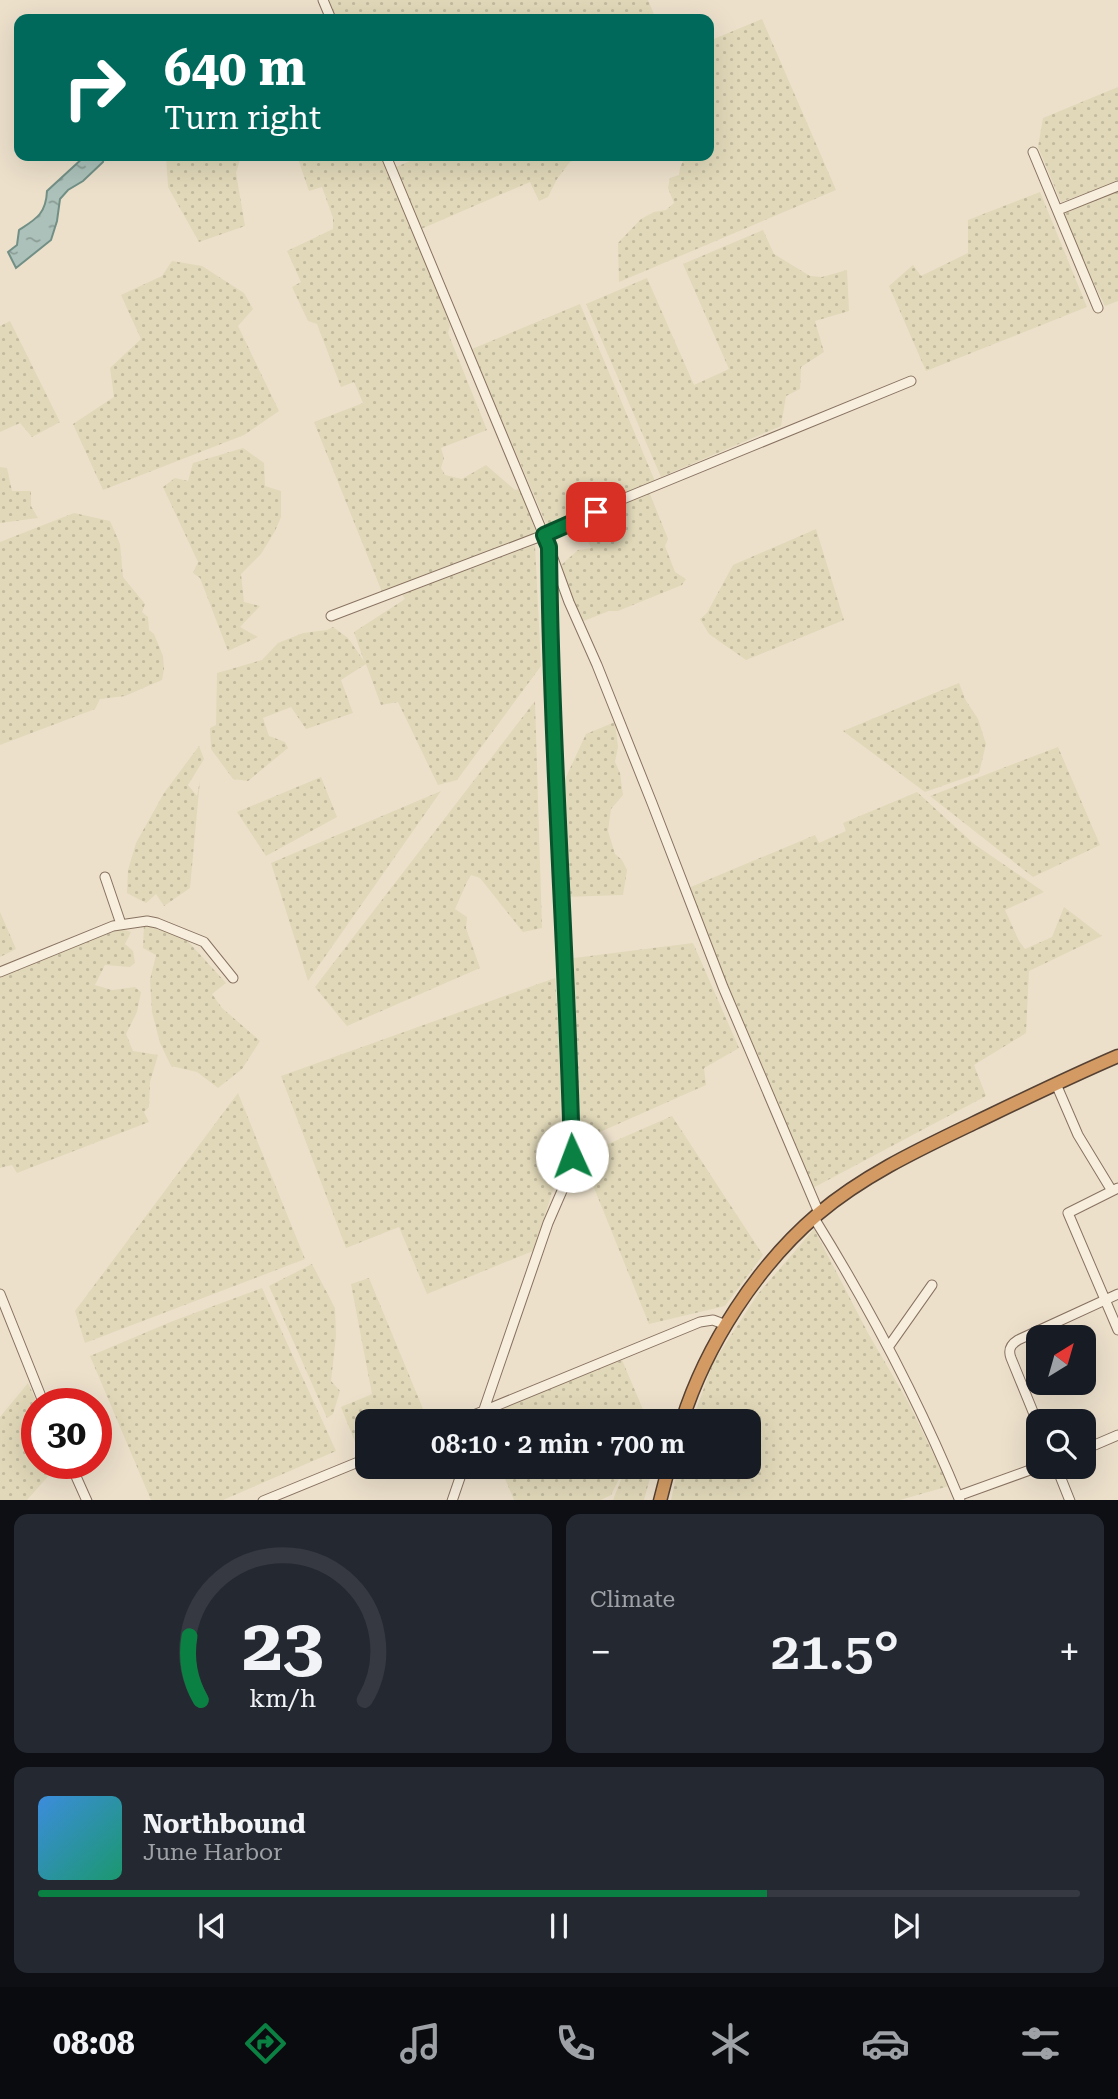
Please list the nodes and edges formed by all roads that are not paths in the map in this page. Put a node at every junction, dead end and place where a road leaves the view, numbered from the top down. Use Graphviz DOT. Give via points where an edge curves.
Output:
graph roads {
  1 [pos="1033,152"];
  2 [pos="388,161"];
  3 [pos="1118,186"];
  4 [pos="1058,210"];
  5 [pos="1098,308"];
  6 [pos="911,381"];
  7 [pos="544,535"];
  8 [pos="549,547"];
  9 [pos="331,616"];
  10 [pos="105,877"];
  11 [pos="121,924"];
  12 [pos="0,972"];
  13 [pos="233,978"];
  14 [pos="1118,1056"];
  15 [pos="1056,1084"];
  16 [pos="1115,1190"];
  17 [pos="816,1216"];
  18 [pos="932,1285"];
  19 [pos="0,1294"];
  20 [pos="1118,1294"];
  21 [pos="1105,1301"];
  22 [pos="726,1325"];
  23 [pos="1118,1330"];
  24 [pos="889,1346"];
  25 [pos="38,1388"];
  26 [pos="484,1409"];
  27 [pos="488,1409"];
  28 [pos="687,1409"];
  29 [pos="1032,1409"];
  30 [pos="1118,1435"];
  31 [pos="1096,1444"];
  32 [pos="355,1463"];
  33 [pos="1026,1472"];
  34 [pos="77,1479"];
  35 [pos="459,1479"];
  36 [pos="666,1479"];
  37 [pos="1061,1479"];
  38 [pos="959,1498"];
  39 [pos="87,1500"];
  40 [pos="263,1500"];
  41 [pos="452,1500"];
  42 [pos="660,1500"];
  43 [pos="1070,1500"];
  1 -- 4 [label="street"];
  2 -- 7 [label="street"];
  3 -- 4 [label="street"];
  4 -- 5 [label="street"];
  6 -- 7 [label="street"];
  7 -- 8 [label="street"];
  7 -- 9 [label="street"];
  8 -- 17 [label="street"];
  8 -- 26 [label="street" via="572,1162"];
  10 -- 11 [label="street"];
  11 -- 12 [label="street"];
  11 -- 13 [label="street" via="147,921 201,940"];
  14 -- 15 [label="highway"];
  15 -- 16 [label="street" via="1078,1135"];
  15 -- 17 [label="highway" via="912,1153 855,1186"];
  16 -- 21 [label="street" via="1068,1213"];
  17 -- 22 [label="highway" via="774,1260"];
  17 -- 24 [label="street"];
  18 -- 24 [label="street"];
  19 -- 25 [label="street"];
  20 -- 21 [label="street"];
  21 -- 23 [label="street"];
  21 -- 29 [label="street" via="1011,1346 1009,1353"];
  22 -- 27 [label="street" via="701,1322"];
  22 -- 28 [label="highway"];
  24 -- 38 [label="street"];
  30 -- 31 [label="street"];
  32 -- 40 [label="street"];
  33 -- 38 [label="street"];
  34 -- 39 [label="street"];
  35 -- 41 [label="street"];
  36 -- 42 [label="highway"];
  37 -- 43 [label="street"];
}
